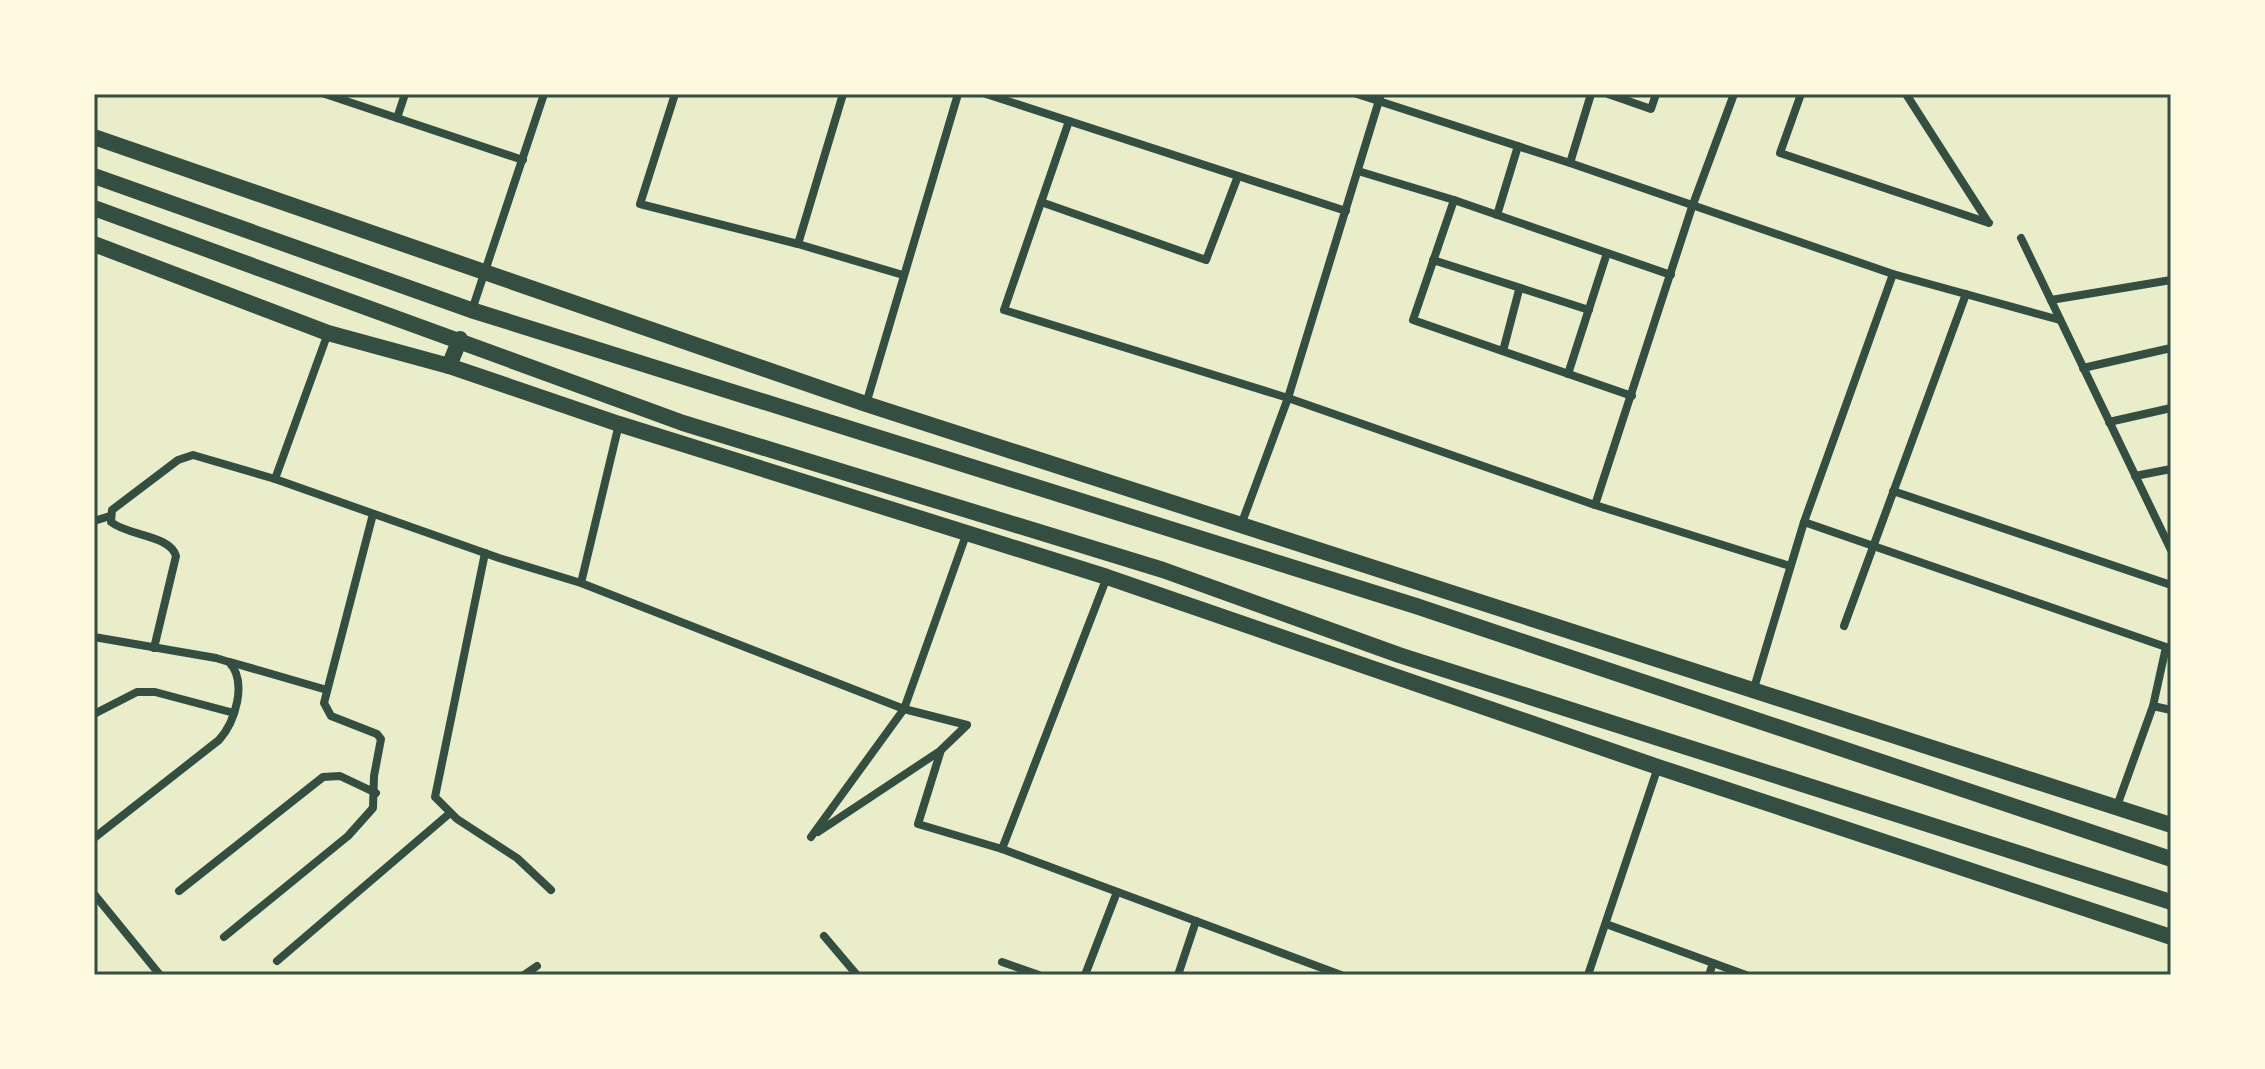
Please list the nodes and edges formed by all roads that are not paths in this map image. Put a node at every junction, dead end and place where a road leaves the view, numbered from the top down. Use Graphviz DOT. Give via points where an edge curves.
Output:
graph roads {
  1 [pos="325,94"];
  2 [pos="405,94"];
  3 [pos="544,94"];
  4 [pos="675,94"];
  5 [pos="843,94"];
  6 [pos="958,94"];
  7 [pos="986,94"];
  8 [pos="1357,94"];
  9 [pos="1591,94"];
  10 [pos="1608,94"];
  11 [pos="1656,94"];
  12 [pos="1734,94"];
  13 [pos="1801,94"];
  14 [pos="1906,94"];
  15 [pos="1380,97"];
  16 [pos="397,118"];
  17 [pos="1069,121"];
  18 [pos="94,137"];
  19 [pos="1518,146"];
  20 [pos="523,160"];
  21 [pos="1570,163"];
  22 [pos="1358,171"];
  23 [pos="94,176"];
  24 [pos="1238,176"];
  25 [pos="1454,200"];
  26 [pos="1041,202"];
  27 [pos="1692,207"];
  28 [pos="94,208"];
  29 [pos="1346,211"];
  30 [pos="1497,215"];
  31 [pos="2021,238"];
  32 [pos="94,244"];
  33 [pos="798,244"];
  34 [pos="1607,253"];
  35 [pos="1433,260"];
  36 [pos="1893,274"];
  37 [pos="485,275"];
  38 [pos="903,275"];
  39 [pos="1671,275"];
  40 [pos="2171,280"];
  41 [pos="1519,290"];
  42 [pos="1966,294"];
  43 [pos="2051,300"];
  44 [pos="471,310"];
  45 [pos="1589,310"];
  46 [pos="2060,320"];
  47 [pos="328,333"];
  48 [pos="460,339"];
  49 [pos="2171,348"];
  50 [pos="1503,351"];
  51 [pos="449,366"];
  52 [pos="2083,368"];
  53 [pos="1568,374"];
  54 [pos="1632,396"];
  55 [pos="1288,398"];
  56 [pos="866,404"];
  57 [pos="2171,408"];
  58 [pos="2109,422"];
  59 [pos="619,424"];
  60 [pos="2171,469"];
  61 [pos="2135,476"];
  62 [pos="275,479"];
  63 [pos="1893,491"];
  64 [pos="1595,505"];
  65 [pos="373,514"];
  66 [pos="110,516"];
  67 [pos="94,521"];
  68 [pos="1804,522"];
  69 [pos="1241,526"];
  70 [pos="966,535"];
  71 [pos="1873,547"];
  72 [pos="2171,550"];
  73 [pos="485,553"];
  74 [pos="1790,566"];
  75 [pos="1107,577"];
  76 [pos="581,583"];
  77 [pos="2171,585"];
  78 [pos="1844,626"];
  79 [pos="94,637"];
  80 [pos="154,648"];
  81 [pos="2169,651"];
  82 [pos="229,662"];
  83 [pos="1754,688"];
  84 [pos="327,690"];
  85 [pos="2153,706"];
  86 [pos="904,709"];
  87 [pos="2171,710"];
  88 [pos="234,713"];
  89 [pos="94,714"];
  90 [pos="941,750"];
  91 [pos="1658,767"];
  92 [pos="376,793"];
  93 [pos="2117,806"];
  94 [pos="450,813"];
  95 [pos="2171,825"];
  96 [pos="94,838"];
  97 [pos="1002,849"];
  98 [pos="2171,859"];
  99 [pos="551,890"];
  100 [pos="179,891"];
  101 [pos="1117,892"];
  102 [pos="94,894"];
  103 [pos="2171,902"];
  104 [pos="1196,921"];
  105 [pos="1606,924"];
  106 [pos="824,936"];
  107 [pos="224,937"];
  108 [pos="2171,937"];
  109 [pos="277,961"];
  110 [pos="1002,962"];
  111 [pos="1713,963"];
  112 [pos="537,966"];
  113 [pos="160,975"];
  114 [pos="524,975"];
  115 [pos="857,975"];
  116 [pos="1039,975"];
  117 [pos="1085,975"];
  118 [pos="1178,975"];
  119 [pos="1341,975"];
  120 [pos="1588,975"];
  121 [pos="1709,975"];
  122 [pos="1746,975"];
  1 -- 16 [label="street"];
  2 -- 16 [label="street"];
  3 -- 20 [label="street"];
  4 -- 33 [label="street" via="640,204"];
  5 -- 33 [label="street"];
  6 -- 38 [label="street"];
  7 -- 17 [label="street"];
  8 -- 15 [label="street"];
  9 -- 21 [label="street"];
  10 -- 11 [label="street" via="1651,109"];
  12 -- 27 [label="street"];
  13 -- 14 [label="street" via="1780,153 1989,223"];
  15 -- 19 [label="street"];
  15 -- 22 [label="street"];
  16 -- 20 [label="street"];
  17 -- 24 [label="street"];
  17 -- 26 [label="street"];
  18 -- 37 [label="main road"];
  19 -- 21 [label="street"];
  19 -- 30 [label="street"];
  20 -- 37 [label="street"];
  21 -- 27 [label="street"];
  22 -- 25 [label="street"];
  22 -- 29 [label="street"];
  23 -- 44 [label="main road"];
  24 -- 26 [label="street" via="1206,260"];
  24 -- 29 [label="street"];
  25 -- 30 [label="street"];
  25 -- 35 [label="street"];
  26 -- 55 [label="street" via="1004,310"];
  27 -- 36 [label="street"];
  27 -- 39 [label="street"];
  28 -- 48 [label="main road"];
  29 -- 55 [label="street"];
  30 -- 34 [label="street"];
  31 -- 43 [label="street"];
  32 -- 47 [label="main road"];
  33 -- 38 [label="street"];
  34 -- 39 [label="street"];
  34 -- 45 [label="street"];
  35 -- 41 [label="street"];
  35 -- 50 [label="street" via="1413,320"];
  36 -- 42 [label="street"];
  36 -- 68 [label="street"];
  37 -- 44 [label="street"];
  37 -- 56 [label="main road"];
  38 -- 56 [label="street"];
  39 -- 54 [label="street"];
  40 -- 43 [label="street"];
  41 -- 45 [label="street"];
  41 -- 50 [label="street"];
  42 -- 46 [label="street"];
  42 -- 63 [label="street"];
  43 -- 46 [label="street"];
  44 -- 98 [label="main road" via="1416,606"];
  45 -- 53 [label="street"];
  46 -- 52 [label="street"];
  47 -- 51 [label="main road"];
  47 -- 62 [label="street"];
  48 -- 51 [label="main road"];
  48 -- 103 [label="main road" via="683,423 1216,589 1399,655"];
  49 -- 52 [label="street"];
  50 -- 53 [label="street"];
  51 -- 59 [label="main road"];
  52 -- 58 [label="street"];
  53 -- 54 [label="street"];
  54 -- 64 [label="street"];
  55 -- 64 [label="street"];
  55 -- 69 [label="street"];
  56 -- 69 [label="main road"];
  57 -- 58 [label="street"];
  58 -- 61 [label="street"];
  59 -- 70 [label="main road"];
  59 -- 76 [label="street"];
  60 -- 61 [label="street"];
  61 -- 72 [label="street"];
  62 -- 65 [label="street"];
  62 -- 66 [label="street" via="193,455 178,460"];
  63 -- 71 [label="street"];
  63 -- 77 [label="street"];
  64 -- 74 [label="street"];
  65 -- 73 [label="street"];
  65 -- 84 [label="street"];
  66 -- 67 [label="street"];
  66 -- 80 [label="street" via="119,528 174,549"];
  68 -- 71 [label="street"];
  68 -- 74 [label="street"];
  69 -- 83 [label="main road"];
  70 -- 75 [label="main road"];
  70 -- 86 [label="street"];
  71 -- 78 [label="street"];
  71 -- 81 [label="street"];
  73 -- 76 [label="street"];
  73 -- 94 [label="street" via="435,789 439,803"];
  74 -- 83 [label="street"];
  75 -- 91 [label="main road"];
  75 -- 97 [label="street"];
  76 -- 86 [label="street"];
  79 -- 80 [label="street"];
  80 -- 82 [label="street"];
  81 -- 85 [label="street"];
  82 -- 84 [label="street"];
  82 -- 88 [label="street" via="238,676"];
  83 -- 93 [label="main road"];
  84 -- 92 [label="street" via="324,703 331,716 381,739"];
  85 -- 87 [label="street"];
  85 -- 93 [label="street"];
  86 -- 90 [label="street" via="967,725"];
  86 -- 90 [label="street" via="811,837"];
  88 -- 89 [label="street" via="137,692"];
  88 -- 96 [label="street" via="229,729 205,754"];
  90 -- 97 [label="street" via="918,824"];
  91 -- 105 [label="street"];
  91 -- 108 [label="main road"];
  92 -- 100 [label="street" via="340,776 323,777"];
  92 -- 107 [label="street" via="373,808 348,836"];
  93 -- 95 [label="main road"];
  94 -- 99 [label="street" via="517,858"];
  94 -- 109 [label="street"];
  97 -- 101 [label="street"];
  101 -- 104 [label="street"];
  101 -- 117 [label="street"];
  102 -- 113 [label="street"];
  104 -- 118 [label="street"];
  104 -- 119 [label="street"];
  105 -- 111 [label="street"];
  105 -- 120 [label="street"];
  106 -- 115 [label="street"];
  110 -- 116 [label="street"];
  111 -- 121 [label="street"];
  111 -- 122 [label="street"];
  112 -- 114 [label="street"];
}
